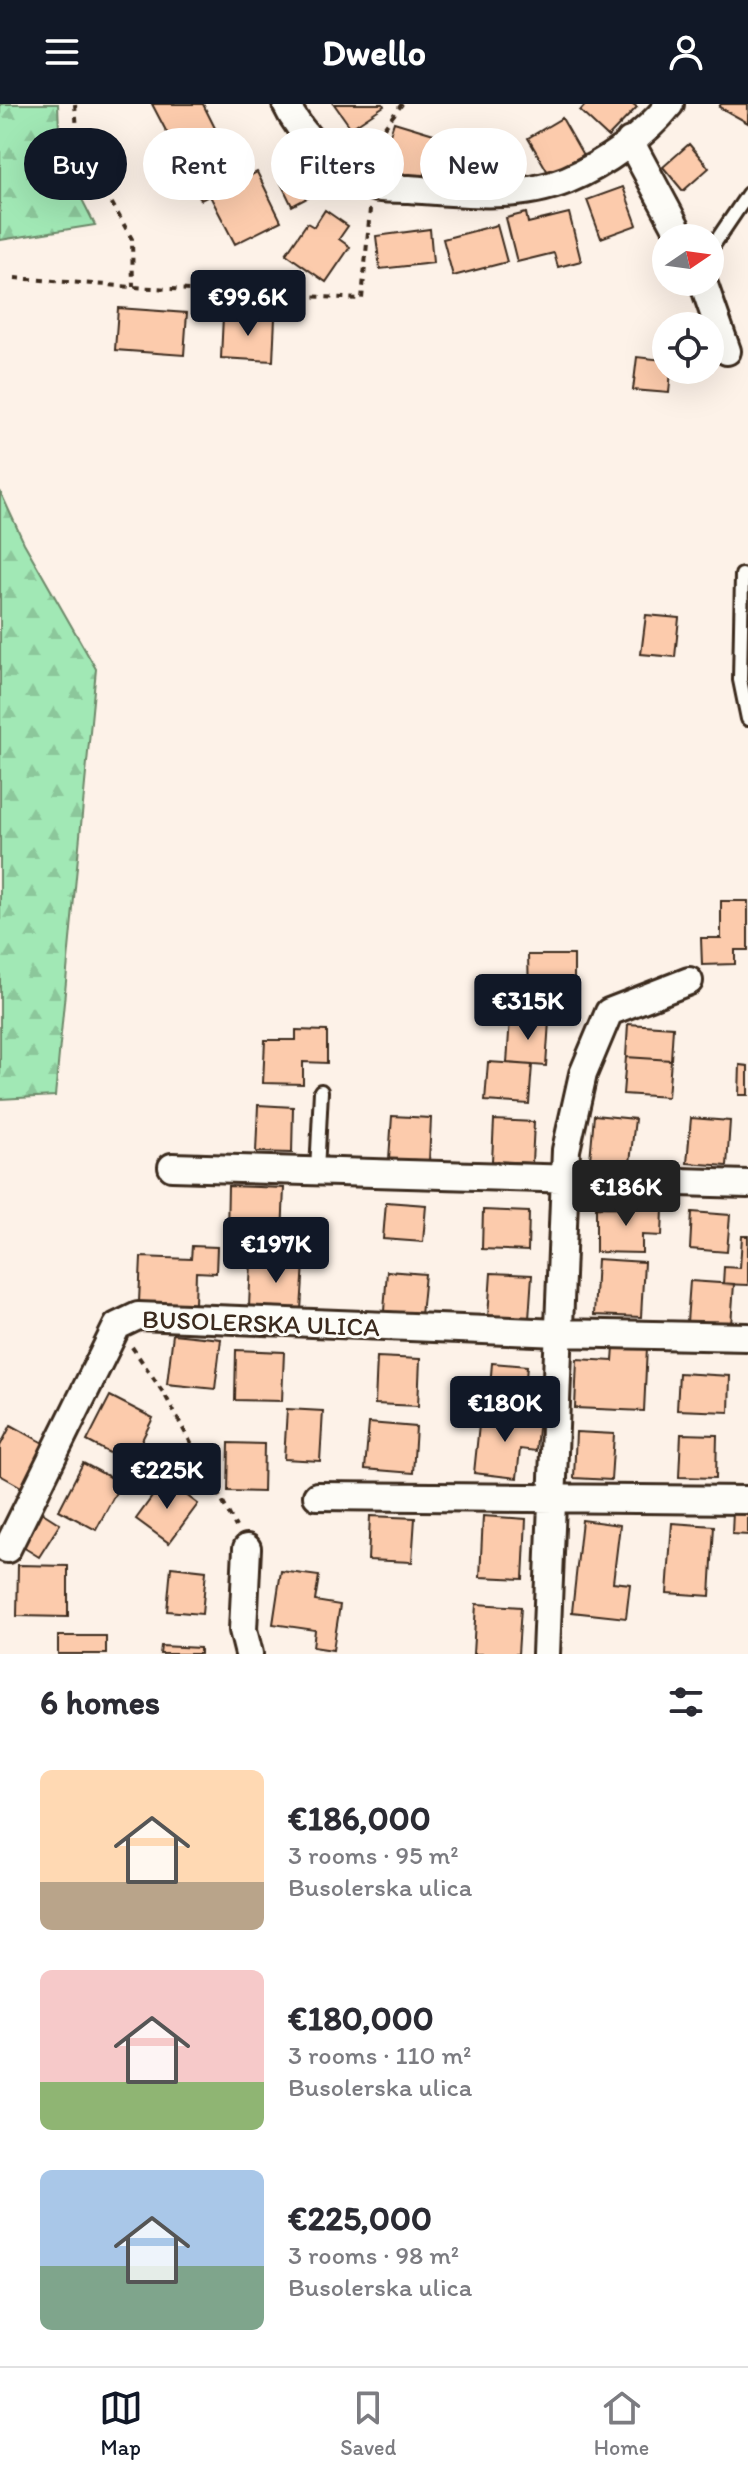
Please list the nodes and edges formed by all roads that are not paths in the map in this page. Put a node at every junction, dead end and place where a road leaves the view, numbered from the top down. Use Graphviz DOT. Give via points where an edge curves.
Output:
graph roads {
  1 [pos="286,104"];
  2 [pos="670,104"];
  3 [pos="630,141"];
  4 [pos="748,194"];
  5 [pos="674,224"];
  6 [pos="724,229"];
  7 [pos="708,296"];
  8 [pos="727,351"];
  9 [pos="742,575"];
  10 [pos="748,719"];
  11 [pos="689,981"];
  12 [pos="321,1091"];
  13 [pos="172,1167"];
  14 [pos="317,1171"];
  15 [pos="565,1179"];
  16 [pos="748,1184"];
  17 [pos="559,1333"];
  18 [pos="748,1337"];
  19 [pos="317,1496"];
  20 [pos="553,1498"];
  21 [pos="748,1500"];
  22 [pos="247,1548"];
  23 [pos="7,1549"];
  24 [pos="249,1654"];
  25 [pos="546,1654"];
  1 -- 3 [label="street" via="319,150 361,181 495,194 534,190 601,163"];
  2 -- 3 [label="street"];
  3 -- 5 [label="street"];
  4 -- 6 [label="lane"];
  7 -- 8 [label="street"];
  9 -- 10 [label="lane" via="740,680"];
  11 -- 15 [label="street" via="609,1012 583,1074"];
  12 -- 14 [label="lane"];
  13 -- 14 [label="street"];
  14 -- 15 [label="street"];
  15 -- 16 [label="street"];
  15 -- 17 [label="street"];
  17 -- 18 [label="street, BUSOLERSKA ULICA"];
  17 -- 20 [label="street"];
  17 -- 23 [label="street, BUSOLERSKA ULICA" via="138,1316 117,1326"];
  19 -- 20 [label="street"];
  20 -- 21 [label="street"];
  20 -- 25 [label="street"];
  22 -- 24 [label="street" via="243,1630"];
}
